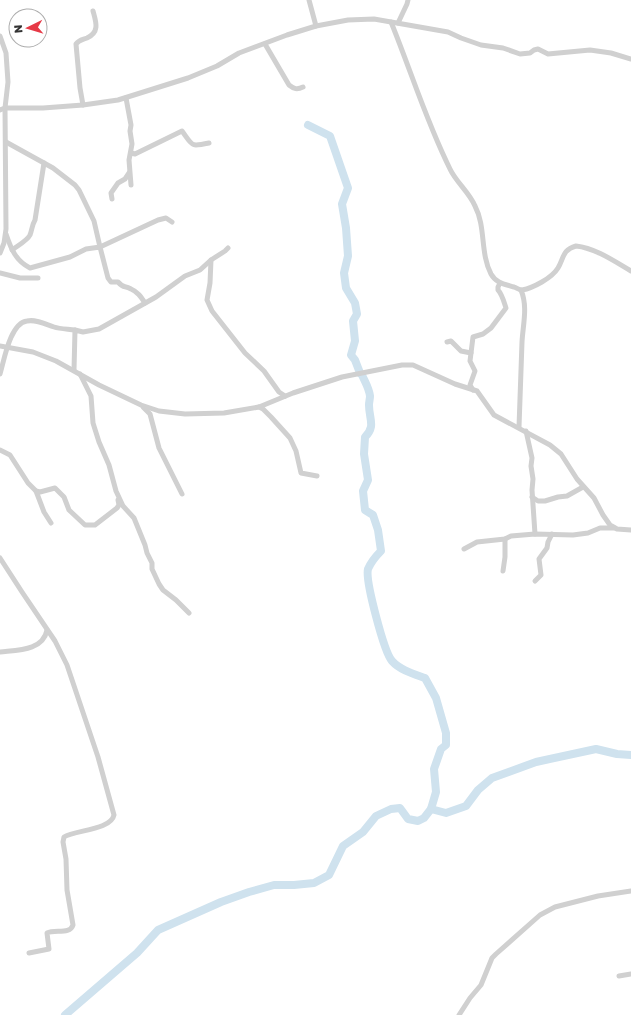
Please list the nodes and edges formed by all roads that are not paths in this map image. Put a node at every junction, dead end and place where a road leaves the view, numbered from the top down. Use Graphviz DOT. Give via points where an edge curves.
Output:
graph roads {
  1 [pos="309,0"];
  2 [pos="408,0"];
  3 [pos="93,11"];
  4 [pos="391,22"];
  5 [pos="398,23"];
  6 [pos="316,26"];
  7 [pos="0,36"];
  8 [pos="265,44"];
  9 [pos="631,59"];
  10 [pos="303,87"];
  11 [pos="126,98"];
  12 [pos="83,105"];
  13 [pos="3,109"];
  14 [pos="6,142"];
  15 [pos="209,143"];
  16 [pos="131,154"];
  17 [pos="44,163"];
  18 [pos="129,172"];
  19 [pos="131,184"];
  20 [pos="112,199"];
  21 [pos="172,222"];
  22 [pos="6,234"];
  23 [pos="100,247"];
  24 [pos="228,248"];
  25 [pos="12,250"];
  26 [pos="0,253"];
  27 [pos="211,260"];
  28 [pos="631,271"];
  29 [pos="0,273"];
  30 [pos="38,278"];
  31 [pos="500,283"];
  32 [pos="521,290"];
  33 [pos="145,303"];
  34 [pos="75,330"];
  35 [pos="446,342"];
  36 [pos="0,346"];
  37 [pos="7,347"];
  38 [pos="471,353"];
  39 [pos="74,370"];
  40 [pos="0,374"];
  41 [pos="80,374"];
  42 [pos="473,390"];
  43 [pos="285,396"];
  44 [pos="141,405"];
  45 [pos="259,407"];
  46 [pos="519,428"];
  47 [pos="526,432"];
  48 [pos="0,450"];
  49 [pos="318,476"];
  50 [pos="583,487"];
  51 [pos="36,490"];
  52 [pos="116,491"];
  53 [pos="182,494"];
  54 [pos="532,498"];
  55 [pos="51,523"];
  56 [pos="614,528"];
  57 [pos="631,530"];
  58 [pos="535,534"];
  59 [pos="552,534"];
  60 [pos="504,538"];
  61 [pos="464,549"];
  62 [pos="0,558"];
  63 [pos="503,571"];
  64 [pos="535,581"];
  65 [pos="189,613"];
  66 [pos="47,630"];
  67 [pos="0,652"];
  68 [pos="631,891"];
  69 [pos="29,953"];
  70 [pos="631,974"];
  71 [pos="619,976"];
  72 [pos="459,1015"];
  1 -- 6 [label="street"];
  2 -- 5 [label="street"];
  3 -- 12 [label="street" via="96,30 76,44"];
  4 -- 5 [label="street"];
  4 -- 6 [label="street" via="364,19"];
  4 -- 31 [label="street" via="450,170 476,207 487,264 491,274"];
  5 -- 9 [label="street" via="448,32 481,45 503,48 520,54 538,49 548,54 590,50"];
  6 -- 8 [label="street"];
  7 -- 13 [label="street" via="6,53 8,82"];
  8 -- 10 [label="street" via="289,85 297,90"];
  8 -- 11 [label="street" via="239,53 188,78"];
  11 -- 12 [label="street"];
  11 -- 16 [label="street" via="132,125"];
  12 -- 13 [label="street"];
  13 -- 14 [label="street"];
  14 -- 17 [label="street"];
  14 -- 22 [label="street"];
  15 -- 16 [label="street" via="192,145 182,131"];
  16 -- 18 [label="street"];
  17 -- 23 [label="street" via="79,190 94,221"];
  17 -- 25 [label="street" via="35,220 30,234"];
  18 -- 19 [label="street"];
  18 -- 20 [label="street" via="126,179 118,183 111,193"];
  21 -- 23 [label="street" via="166,218 158,220"];
  22 -- 25 [label="street"];
  22 -- 26 [label="street"];
  23 -- 25 [label="street" via="86,249 70,258 30,268 24,265"];
  23 -- 33 [label="street" via="110,282 118,282 122,287 130,288 138,293"];
  24 -- 27 [label="street"];
  27 -- 33 [label="street" via="200,270 185,276"];
  27 -- 43 [label="street" via="207,300 212,311 245,353"];
  28 -- 32 [label="street" via="593,251 576,246 566,251 557,270 545,280"];
  29 -- 30 [label="street" via="20,278"];
  31 -- 32 [label="street"];
  31 -- 38 [label="street" via="498,290 506,308 491,328 473,337"];
  32 -- 46 [label="street" via="525,308"];
  33 -- 34 [label="street" via="99,328 83,332"];
  34 -- 37 [label="street" via="26,320 16,330"];
  34 -- 39 [label="street"];
  35 -- 38 [label="street" via="451,341 461,351"];
  36 -- 37 [label="street"];
  37 -- 39 [label="street" via="33,352"];
  37 -- 40 [label="street"];
  38 -- 42 [label="street" via="470,361 475,371 470,385"];
  39 -- 41 [label="street"];
  41 -- 44 [label="street"];
  41 -- 52 [label="street" via="91,396 93,423"];
  42 -- 43 [label="street" via="408,364 342,378"];
  42 -- 46 [label="street" via="480,394 494,415"];
  43 -- 45 [label="street"];
  44 -- 45 [label="street" via="172,413 196,415 224,414"];
  44 -- 53 [label="street" via="150,414 158,448"];
  45 -- 49 [label="street" via="290,438 296,451 300,473"];
  46 -- 47 [label="street"];
  47 -- 50 [label="street" via="561,454"];
  47 -- 54 [label="street" via="534,479"];
  48 -- 51 [label="street" via="10,455 28,483"];
  50 -- 54 [label="street" via="567,496 545,501"];
  50 -- 56 [label="street" via="597,504 606,521"];
  51 -- 52 [label="street" via="40,492 55,488 64,497 69,510 82,524 88,526 96,525 118,506"];
  51 -- 55 [label="street"];
  52 -- 65 [label="street" via="123,506 134,518 162,590"];
  54 -- 58 [label="street"];
  56 -- 57 [label="street"];
  56 -- 59 [label="street" via="600,528 582,534"];
  58 -- 59 [label="street"];
  58 -- 60 [label="street"];
  59 -- 64 [label="street" via="547,548 539,559 541,575"];
  60 -- 61 [label="street" via="477,542"];
  60 -- 63 [label="street"];
  62 -- 66 [label="street"];
  66 -- 67 [label="street" via="43,639 34,646"];
  66 -- 69 [label="street" via="55,641 74,683 114,818 109,823 64,837 67,890 74,925 70,931 47,933 49,949"];
  68 -- 72 [label="street" via="565,904 540,915 492,958 481,985"];
  70 -- 71 [label="street"];
}
